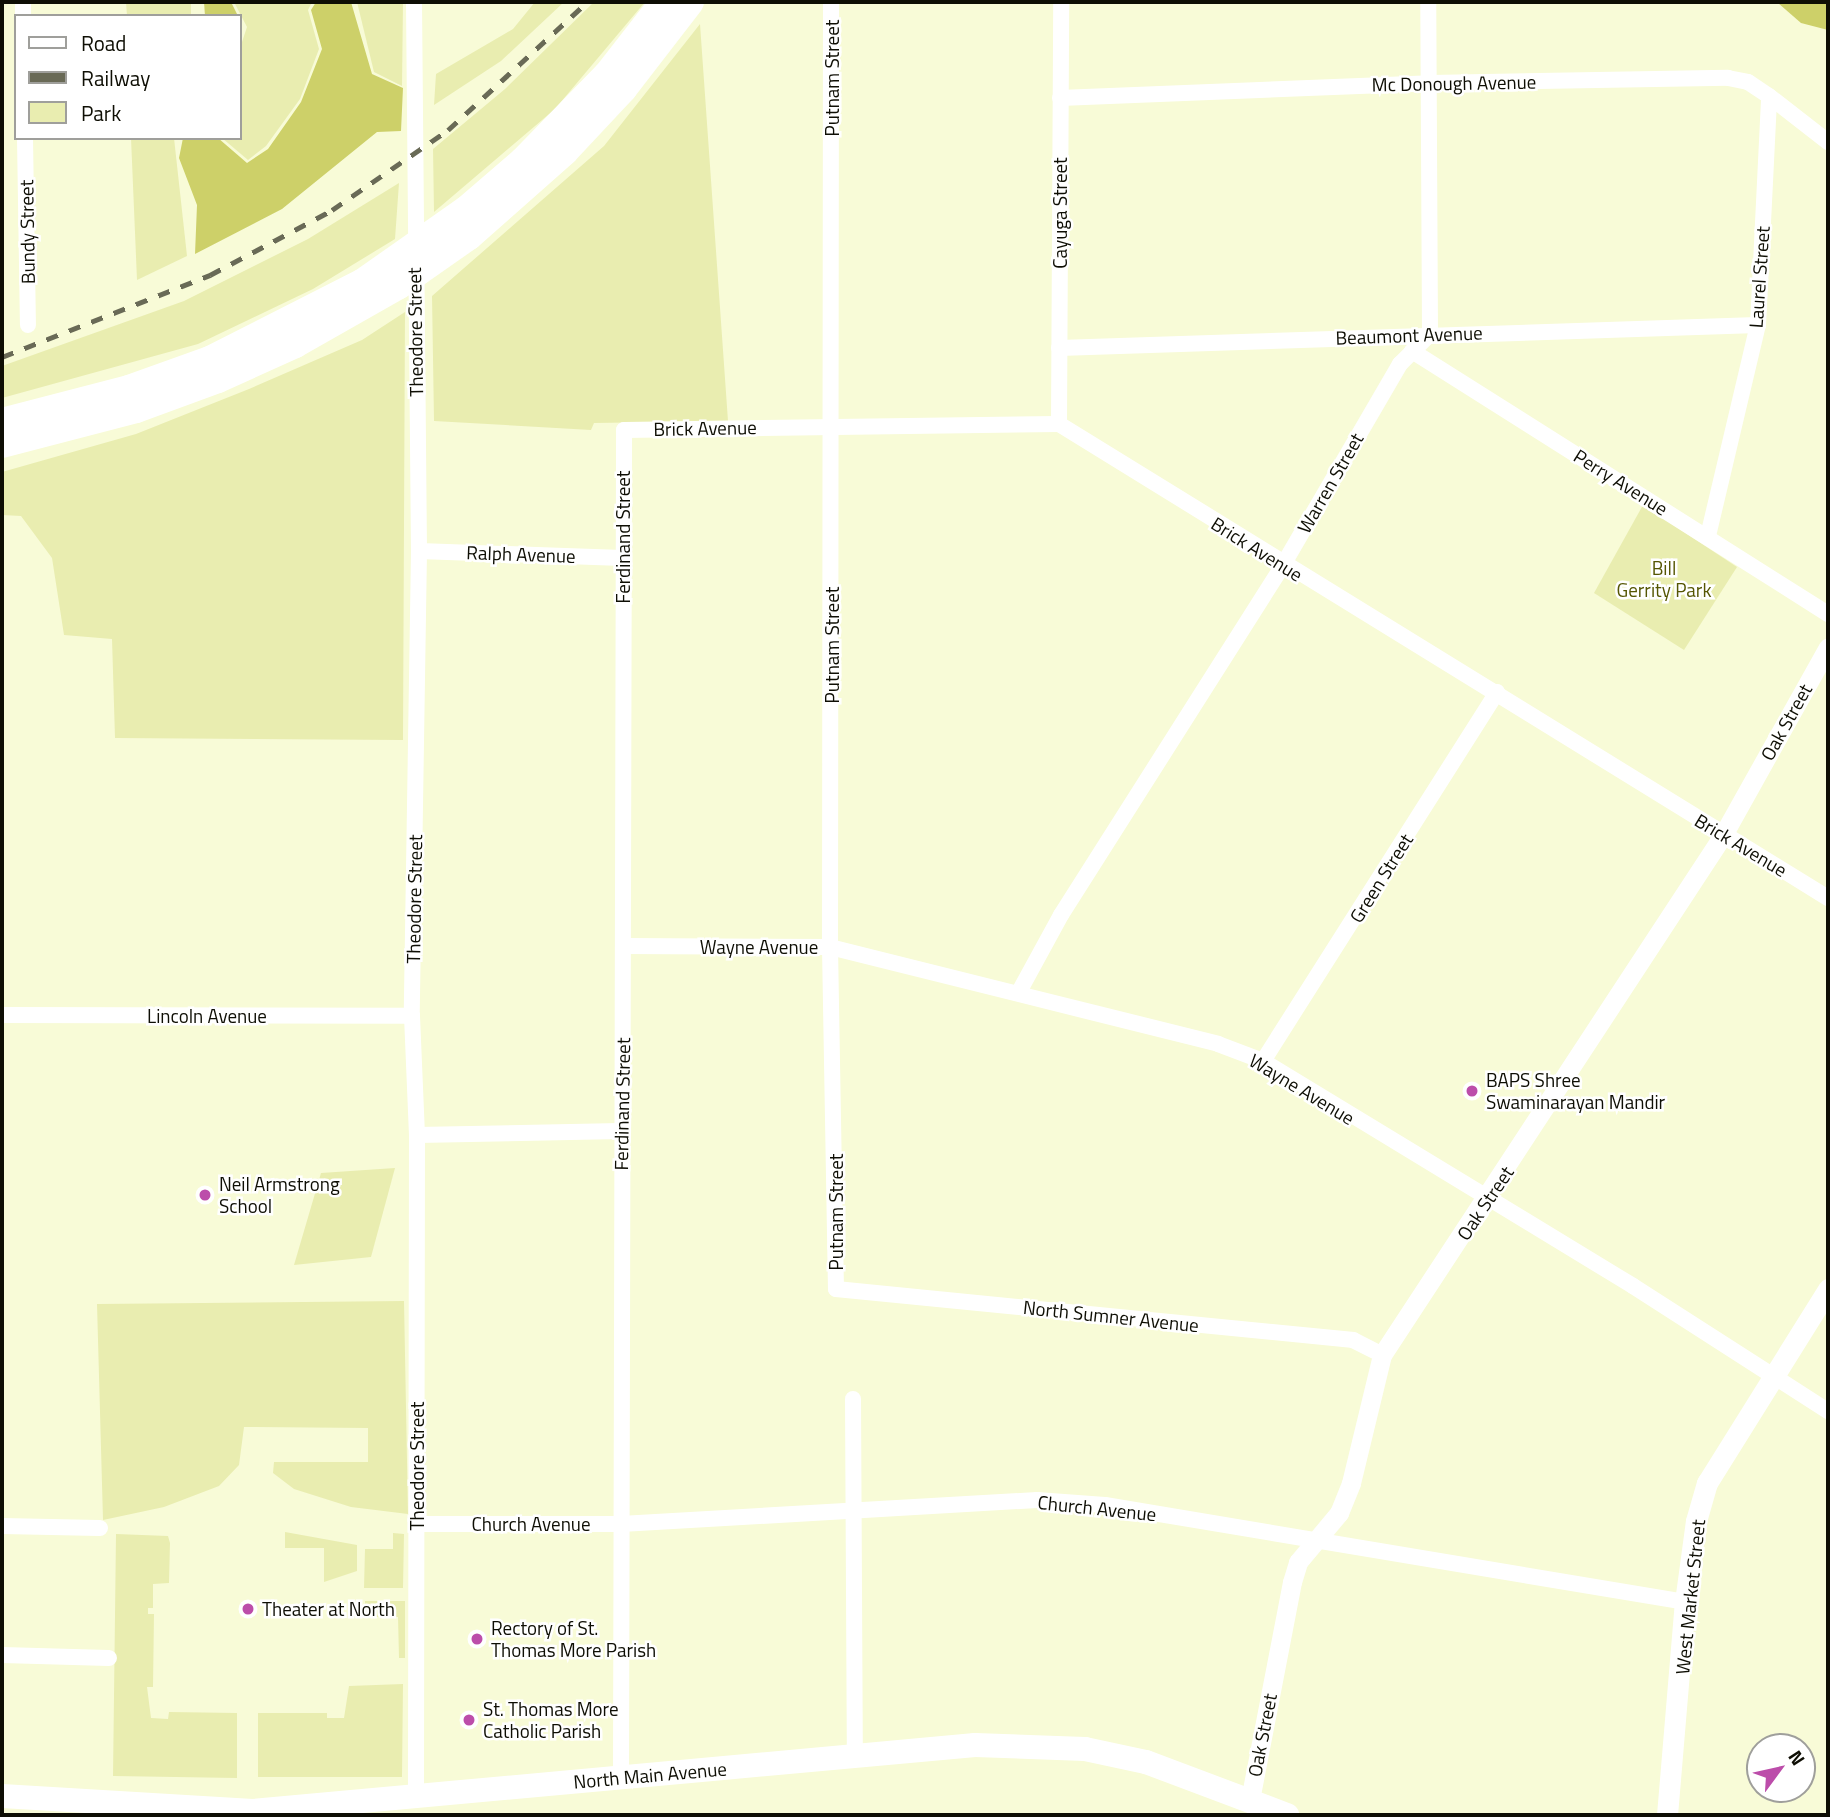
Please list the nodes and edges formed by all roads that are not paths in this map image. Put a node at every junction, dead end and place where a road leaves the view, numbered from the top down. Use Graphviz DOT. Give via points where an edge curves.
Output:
graph roads {
  1 [pos="414,2"];
  2 [pos="664,2"];
  3 [pos="690,2"];
  4 [pos="831,2"];
  5 [pos="1061,2"];
  6 [pos="1429,2"];
  7 [pos="1430,83"];
  8 [pos="1769,96"];
  9 [pos="1060,98"];
  10 [pos="25,140"];
  11 [pos="1828,142"];
  12 [pos="437,246"];
  13 [pos="398,272"];
  14 [pos="28,325"];
  15 [pos="1758,325"];
  16 [pos="1430,334"];
  17 [pos="1059,348"];
  18 [pos="1412,351"];
  19 [pos="2,422"];
  20 [pos="1059,424"];
  21 [pos="833,427"];
  22 [pos="624,430"];
  23 [pos="2,443"];
  24 [pos="1708,536"];
  25 [pos="419,551"];
  26 [pos="623,558"];
  27 [pos="1283,565"];
  28 [pos="1828,614"];
  29 [pos="1828,647"];
  30 [pos="1497,692"];
  31 [pos="1723,835"];
  32 [pos="1828,898"];
  33 [pos="625,946"];
  34 [pos="830,947"];
  35 [pos="1019,992"];
  36 [pos="2,1015"];
  37 [pos="412,1016"];
  38 [pos="1263,1062"];
  39 [pos="621,1131"];
  40 [pos="417,1135"];
  41 [pos="1487,1201"];
  42 [pos="836,1289"];
  43 [pos="1828,1289"];
  44 [pos="1382,1355"];
  45 [pos="1773,1376"];
  46 [pos="853,1399"];
  47 [pos="1828,1410"];
  48 [pos="856,1513"];
  49 [pos="418,1524"];
  50 [pos="621,1524"];
  51 [pos="2,1526"];
  52 [pos="100,1528"];
  53 [pos="1315,1541"];
  54 [pos="1685,1602"];
  55 [pos="2,1655"];
  56 [pos="108,1658"];
  57 [pos="855,1756"];
  58 [pos="621,1778"];
  59 [pos="416,1797"];
  60 [pos="1250,1800"];
  61 [pos="10,1803"];
  62 [pos="253,1813"];
  63 [pos="1287,1815"];
  64 [pos="1667,1815"];
  1 -- 25 [label="street, Theodore Street"];
  2 -- 12 [label="highway" via="573,112"];
  3 -- 12 [label="highway" via="596,118 508,203"];
  4 -- 21 [label="street, Putnam Street"];
  5 -- 9 [label="street, Cayuga Street"];
  6 -- 7 [label="street"];
  7 -- 8 [label="street, Mc Donough Avenue" via="1728,78 1748,82"];
  7 -- 9 [label="street, Mc Donough Avenue"];
  7 -- 16 [label="street"];
  8 -- 11 [label="street, Mc Donough Avenue"];
  8 -- 15 [label="street, Laurel Street"];
  9 -- 17 [label="street, Cayuga Street"];
  10 -- 14 [label="street, Bundy Street"];
  12 -- 13 [label="highway"];
  13 -- 19 [label="highway" via="210,359 129,389"];
  13 -- 23 [label="highway" via="305,339 218,379 136,409"];
  15 -- 16 [label="street, Beaumont Avenue"];
  15 -- 24 [label="street, Laurel Street"];
  16 -- 17 [label="street, Beaumont Avenue"];
  16 -- 18 [label="street, Warren Street"];
  17 -- 20 [label="street, Cayuga Street"];
  18 -- 24 [label="street, Perry Avenue"];
  18 -- 27 [label="street, Warren Street" via="1400,364"];
  20 -- 21 [label="street, Brick Avenue"];
  20 -- 27 [label="street, Brick Avenue"];
  21 -- 22 [label="street, Brick Avenue"];
  21 -- 34 [label="street, Putnam Street"];
  22 -- 26 [label="street, Ferdinand Street"];
  24 -- 28 [label="street, Perry Avenue"];
  25 -- 26 [label="street, Ralph Avenue"];
  25 -- 37 [label="street, Theodore Street"];
  26 -- 33 [label="street, Ferdinand Street"];
  27 -- 30 [label="street, Brick Avenue"];
  27 -- 35 [label="street, Warren Street" via="1061,915"];
  29 -- 31 [label="street, Oak Street"];
  30 -- 31 [label="street, Brick Avenue"];
  30 -- 38 [label="street, Green Street"];
  31 -- 32 [label="street, Brick Avenue"];
  31 -- 41 [label="street, Oak Street"];
  33 -- 34 [label="street, Wayne Avenue"];
  33 -- 39 [label="street, Ferdinand Street"];
  34 -- 35 [label="street, Wayne Avenue"];
  34 -- 42 [label="street, Putnam Street"];
  35 -- 38 [label="street, Wayne Avenue" via="1218,1044"];
  36 -- 37 [label="street, Lincoln Avenue"];
  37 -- 40 [label="street, Theodore Street"];
  38 -- 41 [label="street, Wayne Avenue"];
  39 -- 40 [label="street"];
  39 -- 50 [label="street, Ferdinand Street"];
  40 -- 49 [label="street, Theodore Street"];
  41 -- 44 [label="street, Oak Street"];
  41 -- 45 [label="street, Wayne Avenue" via="1633,1286"];
  42 -- 44 [label="street, North Sumner Avenue" via="1353,1340"];
  43 -- 45 [label="main road, West Market Street"];
  44 -- 53 [label="street, Oak Street" via="1351,1483 1339,1513"];
  45 -- 47 [label="street, Wayne Avenue"];
  45 -- 54 [label="main road, West Market Street" via="1707,1483 1696,1521"];
  46 -- 48 [label="street"];
  48 -- 50 [label="street, Church Avenue"];
  48 -- 53 [label="street, Church Avenue" via="1037,1500 1105,1505"];
  48 -- 57 [label="street"];
  49 -- 50 [label="street, Church Avenue"];
  49 -- 59 [label="street, Theodore Street"];
  50 -- 58 [label="street, Ferdinand Street"];
  51 -- 52 [label="street"];
  53 -- 54 [label="street, Church Avenue"];
  53 -- 60 [label="street, Oak Street" via="1298,1562 1292,1582"];
  54 -- 64 [label="main road, West Market Street"];
  55 -- 56 [label="street"];
  57 -- 58 [label="main road, North Main Avenue"];
  57 -- 60 [label="main road, North Main Avenue" via="975,1745 1085,1748 1146,1762"];
  58 -- 59 [label="main road, North Main Avenue"];
  59 -- 62 [label="main road, North Main Avenue"];
  60 -- 63 [label="main road, North Main Avenue"];
  61 -- 62 [label="main road, North Main Avenue"];
}
